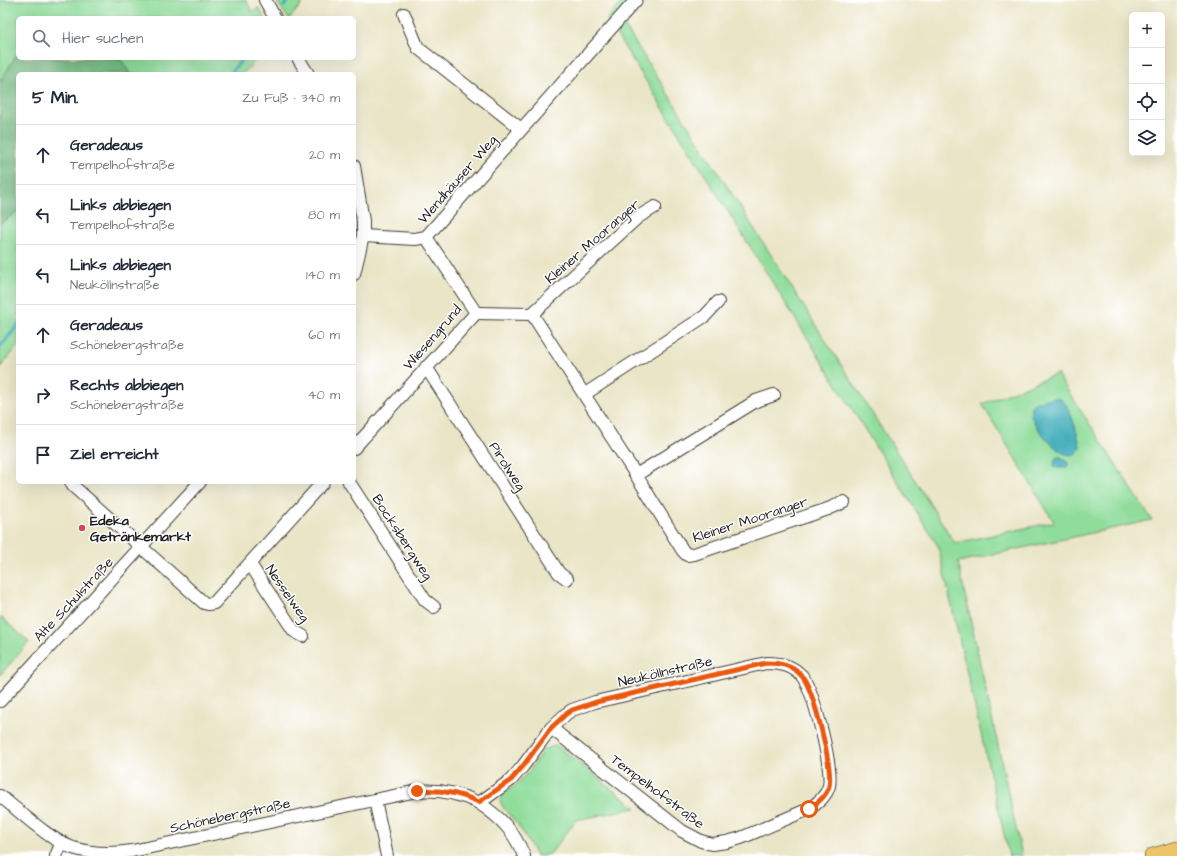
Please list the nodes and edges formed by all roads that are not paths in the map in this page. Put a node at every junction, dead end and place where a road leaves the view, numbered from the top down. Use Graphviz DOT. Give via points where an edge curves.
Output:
graph roads {
  1 [pos="265,0"];
  2 [pos="636,0"];
  3 [pos="404,14"];
  4 [pos="274,16"];
  5 [pos="299,60"];
  6 [pos="307,72"];
  7 [pos="521,129"];
  8 [pos="356,178"];
  9 [pos="655,207"];
  10 [pos="363,236"];
  11 [pos="426,237"];
  12 [pos="356,266"];
  13 [pos="718,302"];
  14 [pos="476,313"];
  15 [pos="532,314"];
  16 [pos="426,367"];
  17 [pos="585,394"];
  18 [pos="774,395"];
  19 [pos="356,446"];
  20 [pos="636,475"];
  21 [pos="72,484"];
  22 [pos="198,484"];
  23 [pos="321,484"];
  24 [pos="350,484"];
  25 [pos="844,502"];
  26 [pos="142,547"];
  27 [pos="250,564"];
  28 [pos="567,579"];
  29 [pos="434,607"];
  30 [pos="303,636"];
  31 [pos="792,667"];
  32 [pos="0,701"];
  33 [pos="551,728"];
  34 [pos="0,796"];
  35 [pos="375,800"];
  36 [pos="479,802"];
  37 [pos="62,842"];
  38 [pos="1177,849"];
  39 [pos="56,856"];
  40 [pos="387,856"];
  41 [pos="524,856"];
  42 [pos="1152,856"];
  1 -- 4 [label="street"];
  2 -- 7 [label="street, Wendhäuser Weg"];
  3 -- 7 [label="street" via="418,48"];
  5 -- 6 [label="street"];
  7 -- 11 [label="street, Wendhäuser Weg"];
  8 -- 10 [label="street"];
  9 -- 15 [label="street, Kleiner Mooranger" via="638,217"];
  10 -- 11 [label="street, Wendhäuser Weg" via="415,240"];
  10 -- 12 [label="street"];
  11 -- 14 [label="street, Wiesengrund"];
  13 -- 17 [label="street" via="705,316"];
  14 -- 15 [label="street"];
  14 -- 16 [label="street, Wiesengrund"];
  15 -- 17 [label="street, Kleiner Mooranger"];
  16 -- 19 [label="street, Wiesengrund"];
  16 -- 28 [label="street, Pirolweg" via="559,573"];
  17 -- 20 [label="street, Kleiner Mooranger"];
  18 -- 20 [label="street" via="756,400"];
  20 -- 25 [label="street, Kleiner Mooranger" via="687,555"];
  21 -- 26 [label="street"];
  22 -- 26 [label="street, Alte Schulstraße"];
  23 -- 27 [label="street"];
  24 -- 29 [label="street, Bocksbergweg" via="425,600"];
  26 -- 27 [label="street" via="208,604 214,603"];
  26 -- 32 [label="street, Alte Schulstraße"];
  27 -- 30 [label="street, Nesselweg" via="294,631"];
  31 -- 33 [label="street, Neuköllnstraße" via="780,663 766,663 596,702 572,710"];
  31 -- 33 [label="street, Tempelhofstraße" via="807,685 814,702 828,766 829,786 825,794 809,809 727,842 712,844 692,837"];
  33 -- 36 [label="street" via="511,780"];
  34 -- 37 [label="street, Schönebergstraße"];
  35 -- 36 [label="street, Schönebergstraße" via="430,790 459,794"];
  35 -- 37 [label="street, Schönebergstraße" via="118,853 100,853 74,848"];
  35 -- 40 [label="street"];
  36 -- 41 [label="street, Schönebergstraße" via="504,822 518,840"];
  37 -- 39 [label="street"];
  38 -- 42 [label="main road"];
}
